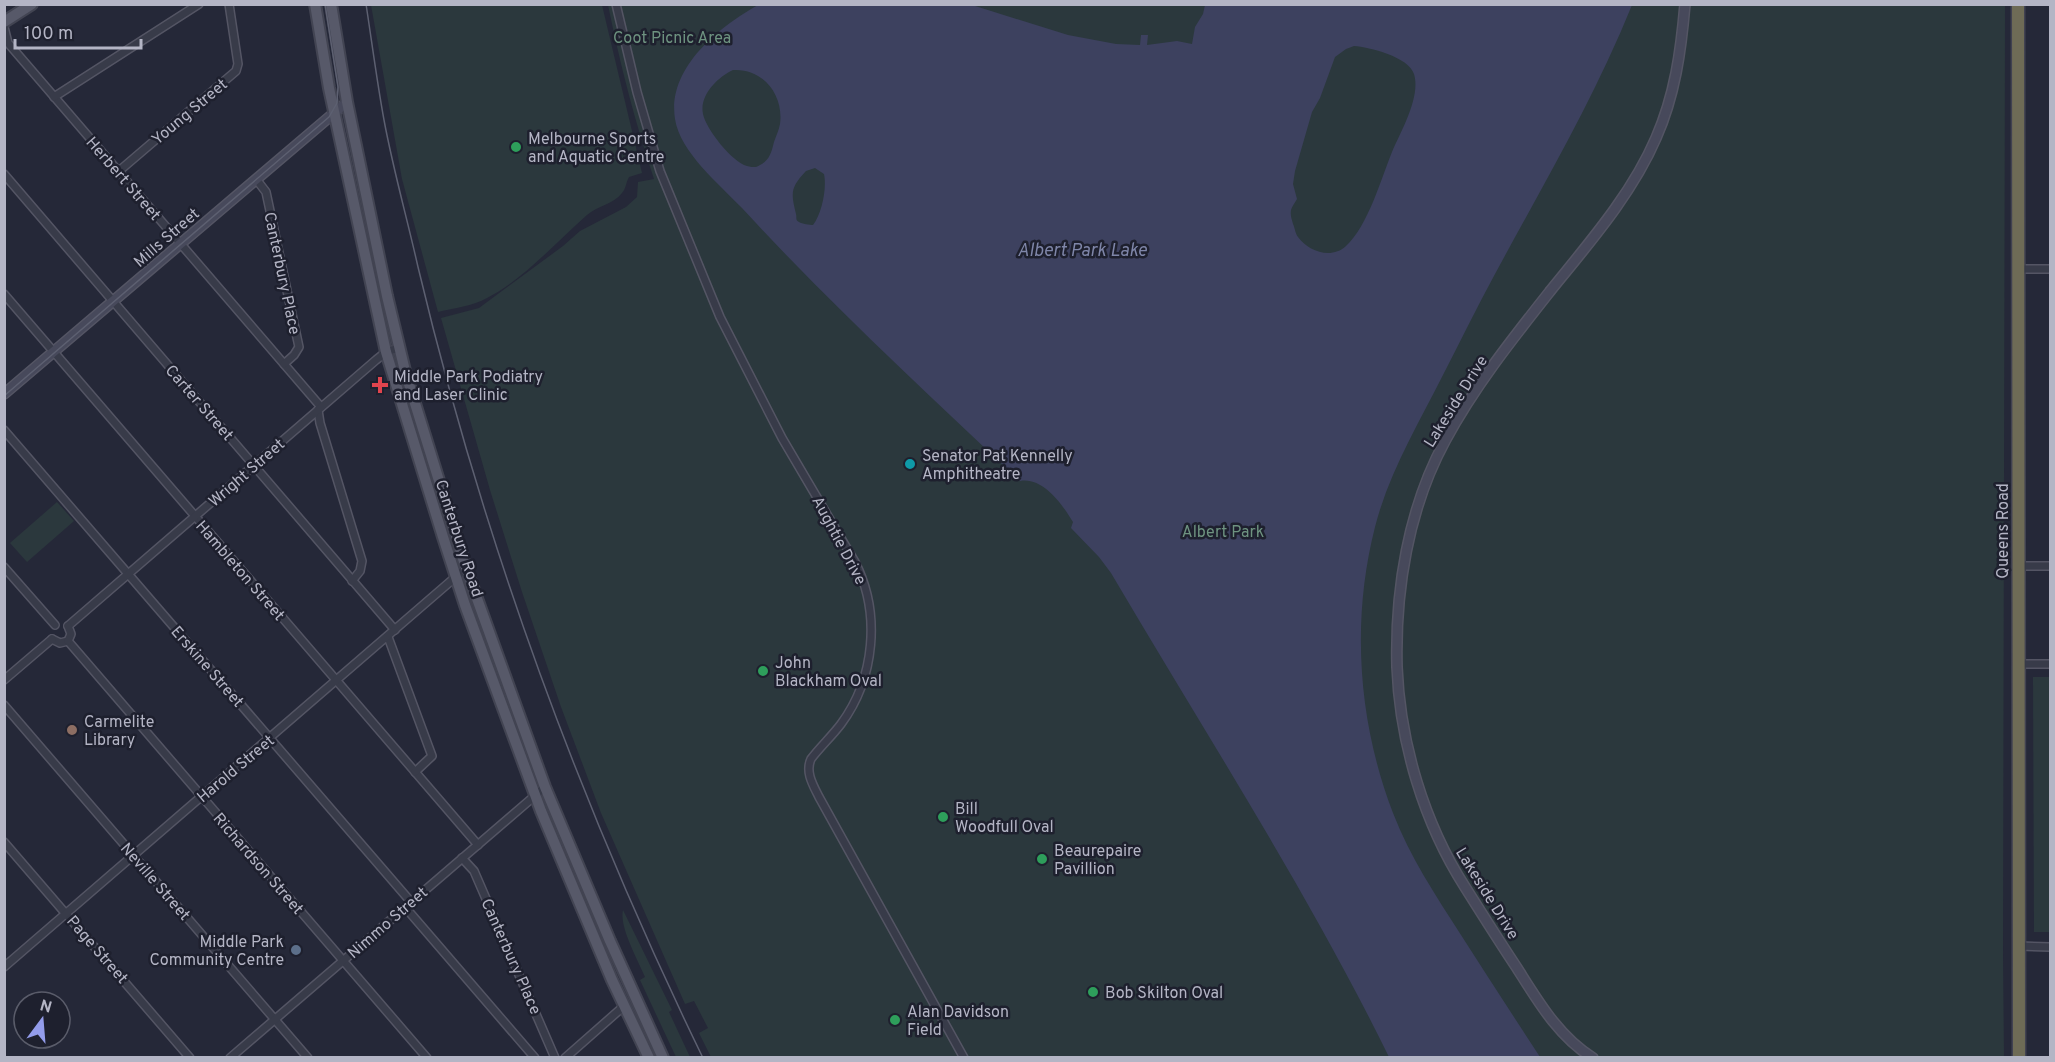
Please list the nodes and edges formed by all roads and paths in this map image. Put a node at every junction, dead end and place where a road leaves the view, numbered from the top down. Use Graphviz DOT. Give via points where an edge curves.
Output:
graph roads {
  1 [pos="32,4"];
  2 [pos="199,4"];
  3 [pos="229,4"];
  4 [pos="315,4"];
  5 [pos="331,4"];
  6 [pos="616,4"];
  7 [pos="1685,4"];
  8 [pos="2018,4"];
  9 [pos="4,22"];
  10 [pos="4,27"];
  11 [pos="54,97"];
  12 [pos="347,102"];
  13 [pos="334,112"];
  14 [pos="119,171"];
  15 [pos="4,174"];
  16 [pos="256,179"];
  17 [pos="181,244"];
  18 [pos="2018,269"];
  19 [pos="2050,269"];
  20 [pos="4,294"];
  21 [pos="113,302"];
  22 [pos="399,348"];
  23 [pos="54,351"];
  24 [pos="386,352"];
  25 [pos="284,364"];
  26 [pos="4,394"];
  27 [pos="320,409"];
  28 [pos="4,430"];
  29 [pos="254,465"];
  30 [pos="195,516"];
  31 [pos="2019,566"];
  32 [pos="2050,566"];
  33 [pos="4,567"];
  34 [pos="466,568"];
  35 [pos="128,574"];
  36 [pos="456,577"];
  37 [pos="352,581"];
  38 [pos="55,625"];
  39 [pos="68,626"];
  40 [pos="395,630"];
  41 [pos="388,637"];
  42 [pos="52,639"];
  43 [pos="68,641"];
  44 [pos="2018,664"];
  45 [pos="2050,664"];
  46 [pos="4,680"];
  47 [pos="337,680"];
  48 [pos="4,705"];
  49 [pos="270,739"];
  50 [pos="415,772"];
  51 [pos="545,787"];
  52 [pos="201,796"];
  53 [pos="535,796"];
  54 [pos="4,842"];
  55 [pos="478,845"];
  56 [pos="135,856"];
  57 [pos="462,858"];
  58 [pos="408,904"];
  59 [pos="66,913"];
  60 [pos="2019,946"];
  61 [pos="2050,947"];
  62 [pos="342,961"];
  63 [pos="4,967"];
  64 [pos="624,1006"];
  65 [pos="275,1019"];
  66 [pos="190,1058"];
  67 [pos="230,1058"];
  68 [pos="308,1058"];
  69 [pos="428,1058"];
  70 [pos="535,1058"];
  71 [pos="555,1058"];
  72 [pos="565,1058"];
  73 [pos="649,1058"];
  74 [pos="663,1058"];
  75 [pos="964,1058"];
  76 [pos="1593,1058"];
  77 [pos="2019,1058"];
  1 -- 9 [label="main road"];
  2 -- 11 [label="street"];
  3 -- 14 [label="street, Young Street" via="236,71"];
  4 -- 13 [label="main road, Canterbury Road"];
  5 -- 12 [label="main road, Canterbury Road"];
  6 -- 75 [label="street, Aughtie Drive" via="651,141 720,317 782,438 852,556 869,599 872,631 858,694 845,718 811,759 810,776"];
  7 -- 76 [label="street, Lakeside Drive" via="1681,51 1670,101 1638,174 1484,379 1444,442 1416,514 1398,614 1398,681 1404,729 1436,835 1460,880 1551,1021"];
  8 -- 18 [label="highway, Queens Road"];
  10 -- 11 [label="street, Herbert Street" via="8,43"];
  11 -- 14 [label="street, Herbert Street"];
  12 -- 13 [label="street, Mills Street"];
  12 -- 22 [label="main road, Canterbury Road"];
  13 -- 16 [label="street, Mills Street"];
  13 -- 24 [label="main road, Canterbury Road"];
  14 -- 17 [label="street, Herbert Street"];
  15 -- 21 [label="street, Carter Street"];
  16 -- 17 [label="street, Mills Street"];
  16 -- 25 [label="street, Canterbury Place" via="266,192 299,347"];
  17 -- 21 [label="street, Mills Street"];
  17 -- 25 [label="street, Herbert Street"];
  18 -- 19 [label="street"];
  18 -- 31 [label="highway, Queens Road"];
  20 -- 23 [label="street, Hambleton Street"];
  21 -- 23 [label="street, Mills Street"];
  21 -- 29 [label="street, Carter Street"];
  22 -- 24 [label="street, Wright Street"];
  22 -- 34 [label="main road, Canterbury Road"];
  23 -- 26 [label="street, Mills Street"];
  23 -- 30 [label="street, Hambleton Street"];
  24 -- 27 [label="street, Wright Street"];
  24 -- 36 [label="main road, Canterbury Road"];
  25 -- 27 [label="street, Herbert Street"];
  27 -- 29 [label="street, Wright Street"];
  27 -- 37 [label="street" via="320,423 362,561"];
  28 -- 35 [label="street, Erskine Street"];
  29 -- 30 [label="street, Wright Street"];
  29 -- 37 [label="street, Carter Street"];
  30 -- 35 [label="street, Wright Street"];
  30 -- 47 [label="street, Hambleton Street"];
  31 -- 32 [label="street"];
  31 -- 44 [label="highway, Queens Road"];
  33 -- 38 [label="street"];
  34 -- 36 [label="street, Harold Street"];
  34 -- 51 [label="main road, Canterbury Road"];
  35 -- 39 [label="street, Wright Street"];
  35 -- 49 [label="street, Erskine Street"];
  36 -- 40 [label="street, Harold Street"];
  36 -- 53 [label="main road, Canterbury Road"];
  37 -- 40 [label="street, Carter Street"];
  38 -- 39 [label="street"];
  38 -- 42 [label="street"];
  39 -- 43 [label="street"];
  40 -- 41 [label="street, Harold Street"];
  41 -- 47 [label="street, Harold Street"];
  41 -- 50 [label="street" via="432,756"];
  42 -- 43 [label="street" via="60,644"];
  42 -- 46 [label="street"];
  43 -- 52 [label="street, Richardson Street"];
  44 -- 45 [label="street"];
  44 -- 60 [label="highway, Queens Road"];
  47 -- 49 [label="street, Harold Street"];
  47 -- 50 [label="street, Hambleton Street"];
  48 -- 56 [label="street, Neville Street"];
  49 -- 52 [label="street, Harold Street"];
  49 -- 58 [label="street, Erskine Street"];
  50 -- 55 [label="street, Hambleton Street"];
  51 -- 53 [label="street, Nimmo Street"];
  51 -- 74 [label="main road, Canterbury Road"];
  52 -- 56 [label="street, Harold Street"];
  52 -- 62 [label="street, Richardson Street"];
  53 -- 55 [label="street, Nimmo Street"];
  53 -- 64 [label="main road, Canterbury Road"];
  54 -- 59 [label="street, Page Street"];
  55 -- 57 [label="street, Nimmo Street"];
  56 -- 59 [label="street, Harold Street"];
  56 -- 65 [label="street, Neville Street"];
  57 -- 58 [label="street, Nimmo Street"];
  57 -- 71 [label="street, Canterbury Place" via="474,871"];
  58 -- 62 [label="street, Nimmo Street"];
  58 -- 70 [label="street, Erskine Street"];
  59 -- 63 [label="street, Harold Street"];
  59 -- 66 [label="street, Page Street"];
  60 -- 61 [label="street"];
  60 -- 77 [label="highway, Queens Road"];
  62 -- 65 [label="street, Nimmo Street"];
  62 -- 69 [label="street, Richardson Street"];
  64 -- 72 [label="street"];
  64 -- 73 [label="main road, Canterbury Road"];
  65 -- 67 [label="street, Nimmo Street"];
  65 -- 68 [label="street, Neville Street"];
}
